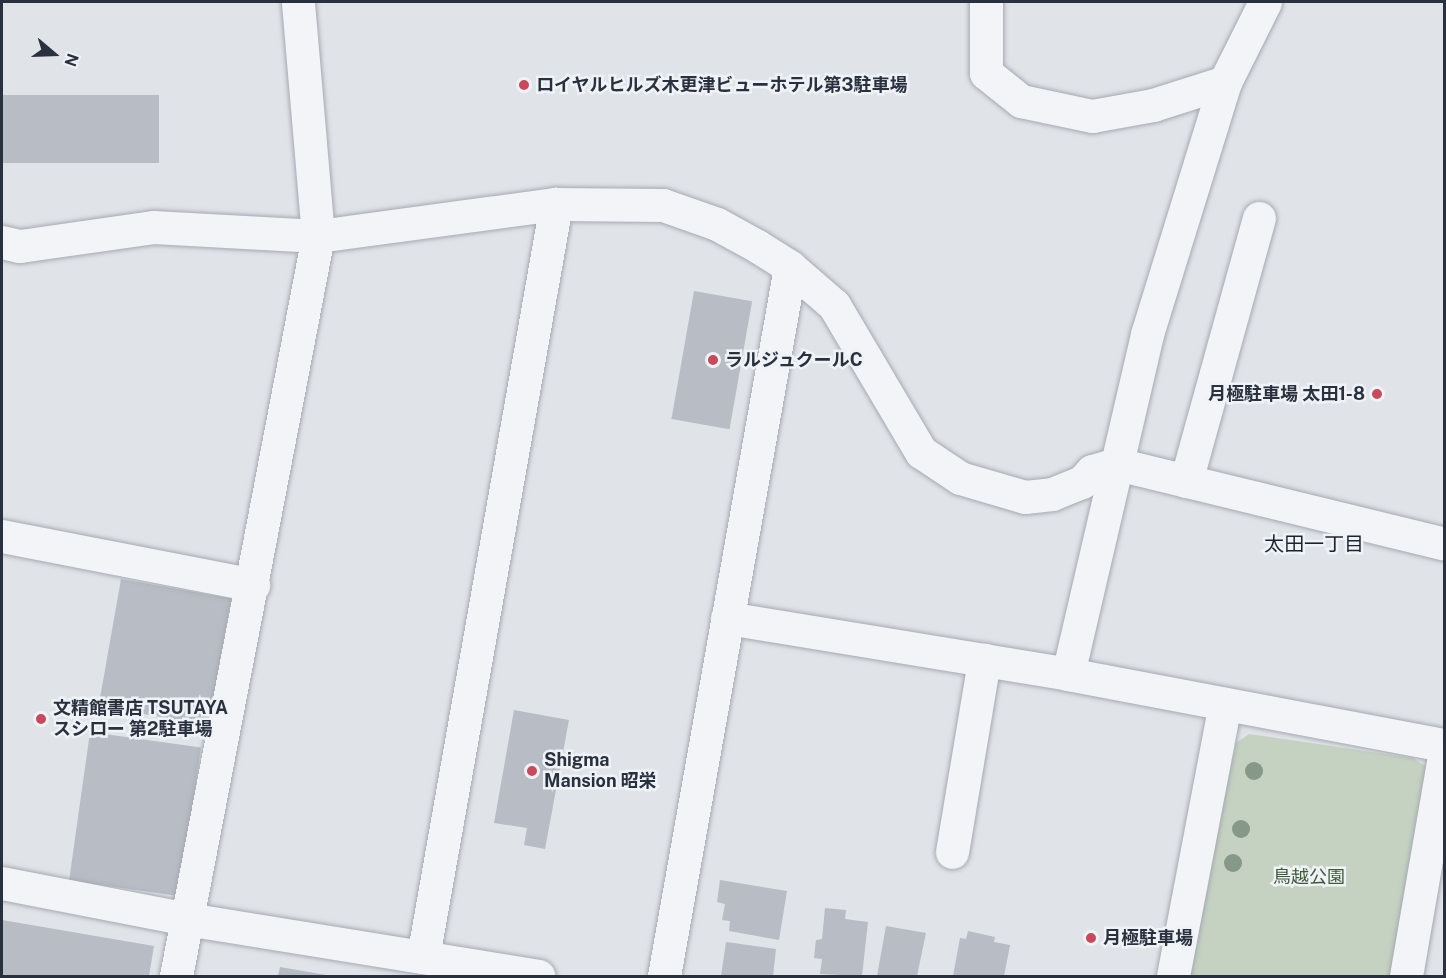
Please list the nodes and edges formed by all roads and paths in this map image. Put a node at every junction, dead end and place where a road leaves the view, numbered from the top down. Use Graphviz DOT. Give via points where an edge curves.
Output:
graph roads {
  1 [pos="298,2"];
  2 [pos="986,2"];
  3 [pos="1265,2"];
  4 [pos="1225,82"];
  5 [pos="556,204"];
  6 [pos="1259,218"];
  7 [pos="318,236"];
  8 [pos="2,242"];
  9 [pos="790,267"];
  10 [pos="1117,464"];
  11 [pos="1186,481"];
  12 [pos="2,536"];
  13 [pos="1444,544"];
  14 [pos="253,585"];
  15 [pos="727,618"];
  16 [pos="984,660"];
  17 [pos="1068,674"];
  18 [pos="1225,704"];
  19 [pos="1444,745"];
  20 [pos="1444,756"];
  21 [pos="952,852"];
  22 [pos="2,883"];
  23 [pos="187,918"];
  24 [pos="423,957"];
  25 [pos="176,976"];
  26 [pos="538,976"];
  27 [pos="664,976"];
  28 [pos="1173,976"];
  29 [pos="1406,976"];
  1 -- 7 [label="street"];
  2 -- 4 [label="street" via="986,73 1021,100 1092,116 1153,105"];
  3 -- 4 [label="street"];
  4 -- 10 [label="street" via="1147,334"];
  5 -- 7 [label="street"];
  5 -- 9 [label="street" via="663,205 717,224"];
  5 -- 24 [label="street"];
  6 -- 11 [label="street"];
  7 -- 8 [label="street" via="153,227 20,246"];
  7 -- 14 [label="street"];
  9 -- 10 [label="street" via="834,305 921,452 940,467 960,478 1025,497 1052,494 1082,482 1092,471"];
  9 -- 15 [label="street"];
  10 -- 11 [label="street"];
  10 -- 17 [label="street"];
  11 -- 13 [label="street"];
  12 -- 14 [label="street"];
  14 -- 23 [label="street"];
  15 -- 16 [label="street"];
  15 -- 27 [label="street"];
  16 -- 17 [label="street"];
  16 -- 21 [label="street"];
  17 -- 18 [label="street"];
  18 -- 19 [label="street"];
  18 -- 28 [label="street"];
  20 -- 29 [label="street"];
  22 -- 23 [label="street"];
  23 -- 24 [label="street"];
  23 -- 25 [label="street"];
  24 -- 26 [label="street"];
}
